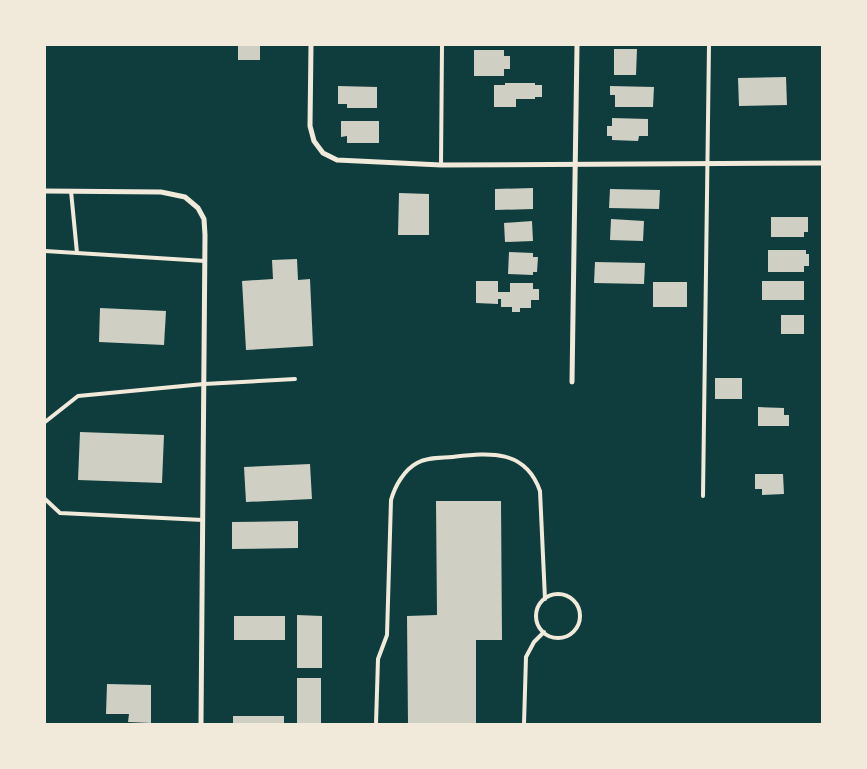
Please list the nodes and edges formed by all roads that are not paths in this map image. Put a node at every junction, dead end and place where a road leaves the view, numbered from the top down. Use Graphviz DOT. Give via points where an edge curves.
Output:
graph roads {
  1 [pos="311,45"];
  2 [pos="442,45"];
  3 [pos="577,45"];
  4 [pos="708,45"];
  5 [pos="708,163"];
  6 [pos="822,163"];
  7 [pos="576,164"];
  8 [pos="441,165"];
  9 [pos="45,191"];
  10 [pos="71,191"];
  11 [pos="45,251"];
  12 [pos="77,253"];
  13 [pos="205,261"];
  14 [pos="295,379"];
  15 [pos="572,382"];
  16 [pos="204,384"];
  17 [pos="45,422"];
  18 [pos="703,496"];
  19 [pos="45,499"];
  20 [pos="203,520"];
  21 [pos="545,599"];
  22 [pos="544,632"];
  23 [pos="201,724"];
  24 [pos="376,724"];
  25 [pos="524,724"];
  1 -- 8 [label="street" via="310,126 322,153 337,160"];
  2 -- 8 [label="lane"];
  3 -- 7 [label="street"];
  4 -- 5 [label="lane"];
  5 -- 6 [label="street"];
  5 -- 7 [label="street"];
  5 -- 18 [label="lane"];
  7 -- 8 [label="street"];
  7 -- 15 [label="street"];
  9 -- 10 [label="street"];
  10 -- 12 [label="lane"];
  10 -- 13 [label="street" via="161,192 185,197 198,208 204,219"];
  11 -- 12 [label="lane"];
  12 -- 13 [label="lane"];
  13 -- 16 [label="street"];
  14 -- 16 [label="lane"];
  16 -- 17 [label="lane" via="78,396"];
  16 -- 20 [label="street"];
  19 -- 20 [label="lane" via="60,513"];
  20 -- 23 [label="street"];
  21 -- 22 [label="lane" via="536,617"];
  21 -- 22 [label="lane" via="558,594 572,599 577,604 580,618 568,636 554,637"];
  21 -- 24 [label="lane" via="540,491 530,472 506,456 488,453 424,460 412,466 395,488 391,500 387,635 378,659"];
  22 -- 25 [label="lane" via="526,657"];
}
